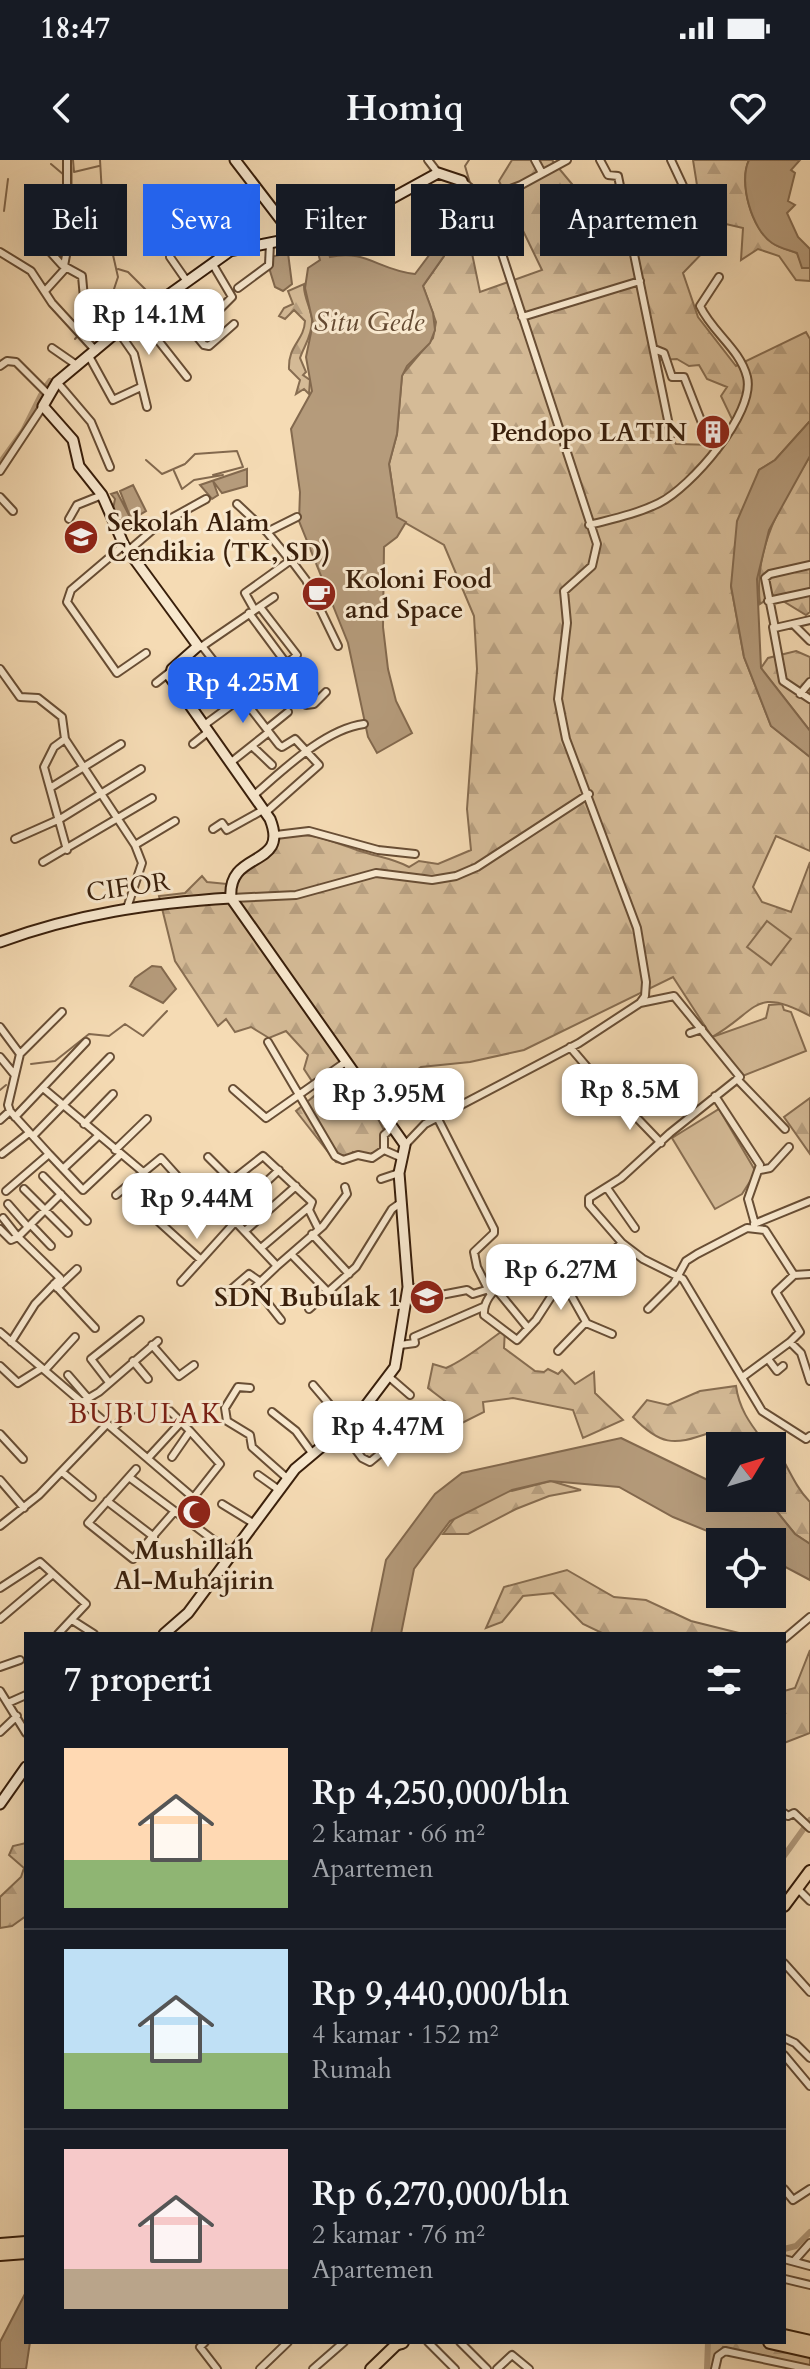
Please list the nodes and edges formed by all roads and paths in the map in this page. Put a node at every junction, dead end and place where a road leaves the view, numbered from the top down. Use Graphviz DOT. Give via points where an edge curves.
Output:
graph roads {
  1 [pos="67,160"];
  2 [pos="235,160"];
  3 [pos="428,160"];
  4 [pos="535,160"];
  5 [pos="567,160"];
  6 [pos="600,160"];
  7 [pos="671,160"];
  8 [pos="438,173"];
  9 [pos="542,173"];
  10 [pos="462,181"];
  11 [pos="67,184"];
  12 [pos="466,184"];
  13 [pos="517,184"];
  14 [pos="682,184"];
  15 [pos="395,197"];
  16 [pos="276,214"];
  17 [pos="276,242"];
  18 [pos="270,243"];
  19 [pos="0,252"];
  20 [pos="55,256"];
  21 [pos="66,256"];
  22 [pos="502,256"];
  23 [pos="170,257"];
  24 [pos="212,263"];
  25 [pos="64,268"];
  26 [pos="719,277"];
  27 [pos="186,280"];
  28 [pos="640,281"];
  29 [pos="238,288"];
  30 [pos="45,291"];
  31 [pos="84,298"];
  32 [pos="139,316"];
  33 [pos="522,317"];
  34 [pos="234,324"];
  35 [pos="118,331"];
  36 [pos="52,348"];
  37 [pos="654,349"];
  38 [pos="93,355"];
  39 [pos="0,366"];
  40 [pos="78,366"];
  41 [pos="187,377"];
  42 [pos="57,382"];
  43 [pos="141,387"];
  44 [pos="47,393"];
  45 [pos="43,406"];
  46 [pos="147,407"];
  47 [pos="702,423"];
  48 [pos="671,435"];
  49 [pos="110,467"];
  50 [pos="0,471"];
  51 [pos="102,495"];
  52 [pos="0,497"];
  53 [pos="206,499"];
  54 [pos="237,504"];
  55 [pos="13,511"];
  56 [pos="297,517"];
  57 [pos="69,519"];
  58 [pos="589,525"];
  59 [pos="267,532"];
  60 [pos="126,548"];
  61 [pos="290,560"];
  62 [pos="810,565"];
  63 [pos="810,592"];
  64 [pos="274,597"];
  65 [pos="768,601"];
  66 [pos="254,610"];
  67 [pos="810,620"];
  68 [pos="793,624"];
  69 [pos="773,627"];
  70 [pos="810,641"];
  71 [pos="200,646"];
  72 [pos="338,646"];
  73 [pos="146,653"];
  74 [pos="286,663"];
  75 [pos="0,669"];
  76 [pos="278,671"];
  77 [pos="170,672"];
  78 [pos="810,682"];
  79 [pos="156,683"];
  80 [pos="326,692"];
  81 [pos="800,694"];
  82 [pos="810,699"];
  83 [pos="242,700"];
  84 [pos="288,712"];
  85 [pos="364,724"];
  86 [pos="206,729"];
  87 [pos="268,731"];
  88 [pos="65,739"];
  89 [pos="121,744"];
  90 [pos="193,744"];
  91 [pos="253,747"];
  92 [pos="308,753"];
  93 [pos="230,763"];
  94 [pos="272,765"];
  95 [pos="83,767"];
  96 [pos="141,769"];
  97 [pos="50,788"];
  98 [pos="101,793"];
  99 [pos="589,794"];
  100 [pos="253,796"];
  101 [pos="152,798"];
  102 [pos="264,812"];
  103 [pos="60,819"];
  104 [pos="118,820"];
  105 [pos="175,821"];
  106 [pos="213,829"];
  107 [pos="276,835"];
  108 [pos="15,839"];
  109 [pos="135,845"];
  110 [pos="67,850"];
  111 [pos="415,854"];
  112 [pos="43,862"];
  113 [pos="231,898"];
  114 [pos="127,908"];
  115 [pos="0,942"];
  116 [pos="642,1001"];
  117 [pos="62,1012"];
  118 [pos="0,1027"];
  119 [pos="702,1029"];
  120 [pos="690,1033"];
  121 [pos="86,1042"];
  122 [pos="268,1042"];
  123 [pos="570,1047"];
  124 [pos="20,1054"];
  125 [pos="0,1057"];
  126 [pos="110,1057"];
  127 [pos="347,1061"];
  128 [pos="14,1074"];
  129 [pos="737,1079"];
  130 [pos="635,1083"];
  131 [pos="43,1088"];
  132 [pos="233,1089"];
  133 [pos="113,1094"];
  134 [pos="302,1095"];
  135 [pos="715,1096"];
  136 [pos="442,1098"];
  137 [pos="617,1102"];
  138 [pos="63,1106"];
  139 [pos="450,1111"];
  140 [pos="13,1114"];
  141 [pos="437,1117"];
  142 [pos="147,1119"];
  143 [pos="0,1120"];
  144 [pos="84,1124"];
  145 [pos="392,1128"];
  146 [pos="785,1129"];
  147 [pos="31,1134"];
  148 [pos="98,1136"];
  149 [pos="661,1143"];
  150 [pos="405,1145"];
  151 [pos="789,1147"];
  152 [pos="169,1149"];
  153 [pos="384,1150"];
  154 [pos="118,1152"];
  155 [pos="2,1154"];
  156 [pos="49,1154"];
  157 [pos="208,1157"];
  158 [pos="400,1157"];
  159 [pos="161,1158"];
  160 [pos="63,1169"];
  161 [pos="279,1170"];
  162 [pos="760,1170"];
  163 [pos="143,1172"];
  164 [pos="399,1173"];
  165 [pos="43,1176"];
  166 [pos="178,1177"];
  167 [pos="381,1179"];
  168 [pos="231,1180"];
  169 [pos="296,1186"];
  170 [pos="345,1187"];
  171 [pos="607,1188"];
  172 [pos="24,1189"];
  173 [pos="6,1191"];
  174 [pos="61,1194"];
  175 [pos="116,1195"];
  176 [pos="810,1201"];
  177 [pos="402,1202"];
  178 [pos="8,1204"];
  179 [pos="309,1207"];
  180 [pos="45,1210"];
  181 [pos="147,1211"];
  182 [pos="3,1218"];
  183 [pos="233,1218"];
  184 [pos="87,1221"];
  185 [pos="755,1224"];
  186 [pos="30,1226"];
  187 [pos="635,1228"];
  188 [pos="747,1228"];
  189 [pos="0,1229"];
  190 [pos="245,1231"];
  191 [pos="315,1231"];
  192 [pos="68,1233"];
  193 [pos="18,1237"];
  194 [pos="622,1243"];
  195 [pos="51,1246"];
  196 [pos="261,1248"];
  197 [pos="291,1254"];
  198 [pos="201,1260"];
  199 [pos="277,1266"];
  200 [pos="77,1269"];
  201 [pos="349,1274"];
  202 [pos="677,1274"];
  203 [pos="794,1275"];
  204 [pos="808,1275"];
  205 [pos="259,1281"];
  206 [pos="181,1282"];
  207 [pos="810,1285"];
  208 [pos="56,1286"];
  209 [pos="558,1286"];
  210 [pos="408,1287"];
  211 [pos="567,1288"];
  212 [pos="492,1290"];
  213 [pos="228,1292"];
  214 [pos="328,1292"];
  215 [pos="483,1307"];
  216 [pos="309,1309"];
  217 [pos="648,1309"];
  218 [pos="140,1320"];
  219 [pos="281,1320"];
  220 [pos="586,1323"];
  221 [pos="95,1328"];
  222 [pos="528,1328"];
  223 [pos="0,1332"];
  224 [pos="612,1334"];
  225 [pos="75,1337"];
  226 [pos="11,1342"];
  227 [pos="790,1342"];
  228 [pos="400,1345"];
  229 [pos="558,1351"];
  230 [pos="768,1359"];
  231 [pos="133,1361"];
  232 [pos="194,1365"];
  233 [pos="0,1366"];
  234 [pos="783,1366"];
  235 [pos="43,1369"];
  236 [pos="68,1375"];
  237 [pos="388,1376"];
  238 [pos="744,1376"];
  239 [pos="148,1379"];
  240 [pos="108,1381"];
  241 [pos="810,1381"];
  242 [pos="313,1385"];
  243 [pos="250,1388"];
  244 [pos="410,1395"];
  245 [pos="84,1399"];
  246 [pos="138,1405"];
  247 [pos="438,1406"];
  248 [pos="170,1411"];
  249 [pos="272,1412"];
  250 [pos="182,1421"];
  251 [pos="110,1426"];
  252 [pos="344,1428"];
  253 [pos="190,1431"];
  254 [pos="0,1434"];
  255 [pos="809,1440"];
  256 [pos="312,1453"];
  257 [pos="172,1457"];
  258 [pos="148,1458"];
  259 [pos="23,1459"];
  260 [pos="136,1469"];
  261 [pos="62,1472"];
  262 [pos="258,1475"];
  263 [pos="129,1477"];
  264 [pos="288,1479"];
  265 [pos="0,1480"];
  266 [pos="279,1490"];
  267 [pos="92,1497"];
  268 [pos="194,1497"];
  269 [pos="107,1501"];
  270 [pos="222,1504"];
  271 [pos="24,1508"];
  272 [pos="174,1512"];
  273 [pos="253,1523"];
  274 [pos="196,1525"];
  275 [pos="0,1526"];
  276 [pos="154,1537"];
  277 [pos="231,1553"];
  278 [pos="53,1574"];
  279 [pos="1,1585"];
  280 [pos="810,1617"];
  281 [pos="0,1619"];
  282 [pos="72,1620"];
  283 [pos="60,1632"];
  284 [pos="91,1632"];
  285 [pos="166,1632"];
  286 [pos="786,1637"];
  287 [pos="20,1660"];
  288 [pos="0,1667"];
  289 [pos="0,1691"];
  290 [pos="24,1696"];
  291 [pos="8,1703"];
  292 [pos="17,1716"];
  293 [pos="24,1729"];
  294 [pos="0,1732"];
  295 [pos="24,1770"];
  296 [pos="0,1804"];
  297 [pos="786,1814"];
  298 [pos="810,1828"];
  299 [pos="810,1871"];
  300 [pos="791,1891"];
  301 [pos="810,1901"];
  302 [pos="786,1965"];
  303 [pos="810,1992"];
  304 [pos="786,2039"];
  305 [pos="786,2057"];
  306 [pos="810,2058"];
  307 [pos="810,2086"];
  308 [pos="810,2189"];
  309 [pos="786,2191"];
  310 [pos="24,2243"];
  311 [pos="810,2243"];
  312 [pos="0,2245"];
  313 [pos="24,2252"];
  314 [pos="0,2254"];
  315 [pos="786,2259"];
  316 [pos="794,2261"];
  317 [pos="810,2266"];
  318 [pos="786,2279"];
  319 [pos="810,2285"];
  320 [pos="786,2336"];
  321 [pos="810,2342"];
  322 [pos="203,2344"];
  323 [pos="286,2344"];
  324 [pos="342,2344"];
  325 [pos="392,2344"];
  326 [pos="430,2344"];
  327 [pos="462,2344"];
  328 [pos="779,2344"];
  329 [pos="810,2351"];
  330 [pos="269,2366"];
  331 [pos="217,2369"];
  332 [pos="260,2369"];
  333 [pos="313,2369"];
  334 [pos="371,2369"];
  335 [pos="455,2369"];
  336 [pos="487,2369"];
  337 [pos="497,2369"];
  338 [pos="529,2369"];
  339 [pos="715,2369"];
  340 [pos="810,2369"];
  1 -- 11 [label="street"];
  2 -- 16 [label="street"];
  3 -- 8 [label="street"];
  4 -- 9 [label="street"];
  5 -- 9 [label="street"];
  6 -- 28 [label="street" via="608,174 618,176"];
  7 -- 14 [label="street"];
  8 -- 10 [label="street"];
  8 -- 15 [label="street"];
  9 -- 13 [label="street"];
  10 -- 12 [label="street"];
  17 -- 18 [label="street"];
  18 -- 24 [label="street" via="230,251"];
  18 -- 29 [label="street" via="269,265"];
  19 -- 30 [label="street" via="31,271"];
  20 -- 25 [label="street"];
  21 -- 25 [label="street"];
  22 -- 33 [label="street"];
  23 -- 27 [label="street"];
  24 -- 27 [label="street"];
  24 -- 34 [label="street" via="232,297 195,334 209,346"];
  25 -- 30 [label="street"];
  25 -- 31 [label="street" via="82,276"];
  26 -- 58 [label="street" via="700,306 739,358 748,379 737,419 708,463 662,502"];
  27 -- 32 [label="street"];
  28 -- 33 [label="street"];
  28 -- 37 [label="street"];
  30 -- 38 [label="street"];
  32 -- 35 [label="street"];
  32 -- 41 [label="street"];
  33 -- 58 [label="street"];
  35 -- 38 [label="street"];
  35 -- 43 [label="street" via="134,354"];
  36 -- 40 [label="street"];
  37 -- 47 [label="street" via="665,354 672,377 684,377"];
  37 -- 48 [label="street"];
  38 -- 40 [label="street"];
  38 -- 43 [label="street" via="113,400"];
  39 -- 44 [label="street" via="16,362"];
  40 -- 42 [label="street"];
  42 -- 44 [label="street"];
  42 -- 49 [label="street" via="91,422"];
  43 -- 46 [label="street"];
  44 -- 45 [label="street"];
  45 -- 50 [label="street"];
  45 -- 51 [label="street" via="73,440 79,466"];
  51 -- 57 [label="street" via="77,505"];
  51 -- 60 [label="street"];
  52 -- 55 [label="street"];
  53 -- 60 [label="street"];
  54 -- 59 [label="street"];
  56 -- 59 [label="street"];
  58 -- 99 [label="street" via="597,544 592,566 564,591 567,623 558,699 566,739"];
  59 -- 61 [label="street"];
  60 -- 71 [label="street"];
  60 -- 73 [label="street" via="71,590 67,602 117,673"];
  61 -- 66 [label="street" via="245,593"];
  61 -- 72 [label="street" via="306,580"];
  62 -- 65 [label="street" via="767,576"];
  63 -- 65 [label="street"];
  64 -- 66 [label="street"];
  65 -- 69 [label="street"];
  66 -- 71 [label="street"];
  66 -- 74 [label="street"];
  66 -- 74 [label="street" via="297,655"];
  67 -- 68 [label="street"];
  68 -- 69 [label="street"];
  68 -- 70 [label="street"];
  69 -- 81 [label="street" via="781,678"];
  71 -- 77 [label="street"];
  71 -- 83 [label="street"];
  74 -- 76 [label="street"];
  75 -- 88 [label="street" via="20,697 38,698 62,717"];
  76 -- 80 [label="street" via="306,705"];
  76 -- 83 [label="street"];
  77 -- 79 [label="street"];
  77 -- 86 [label="street"];
  78 -- 81 [label="street"];
  81 -- 82 [label="street"];
  83 -- 86 [label="street"];
  83 -- 87 [label="street"];
  84 -- 87 [label="street"];
  85 -- 92 [label="street" via="345,726"];
  86 -- 90 [label="street"];
  86 -- 93 [label="street"];
  87 -- 91 [label="street"];
  87 -- 92 [label="street" via="280,747 293,738"];
  88 -- 95 [label="street"];
  88 -- 97 [label="street" via="45,759"];
  89 -- 95 [label="street"];
  91 -- 93 [label="street"];
  91 -- 94 [label="street"];
  92 -- 100 [label="street"];
  92 -- 102 [label="street" via="319,765"];
  93 -- 100 [label="street"];
  95 -- 97 [label="street"];
  95 -- 98 [label="street"];
  96 -- 98 [label="street"];
  97 -- 103 [label="street"];
  98 -- 103 [label="street"];
  98 -- 104 [label="street"];
  99 -- 113 [label="street, CIFOR" via="456,876 432,880 376,873 296,895"];
  99 -- 116 [label="street" via="637,928 646,982"];
  100 -- 102 [label="street"];
  101 -- 104 [label="street"];
  102 -- 106 [label="street" via="227,830 222,823"];
  102 -- 107 [label="street"];
  103 -- 108 [label="street"];
  103 -- 110 [label="street"];
  104 -- 109 [label="street"];
  104 -- 110 [label="street"];
  105 -- 109 [label="street"];
  107 -- 111 [label="street" via="309,831"];
  107 -- 113 [label="street" via="272,847 233,880"];
  109 -- 114 [label="street" via="142,863"];
  110 -- 112 [label="street"];
  113 -- 114 [label="street, CIFOR"];
  113 -- 127 [label="street"];
  114 -- 115 [label="street, CIFOR" via="50,924"];
  116 -- 119 [label="street" via="674,996"];
  116 -- 123 [label="street"];
  117 -- 124 [label="street"];
  118 -- 124 [label="street"];
  119 -- 120 [label="street"];
  119 -- 129 [label="street"];
  121 -- 131 [label="street"];
  122 -- 134 [label="street"];
  123 -- 137 [label="street" via="587,1067 589,1079"];
  123 -- 139 [label="street"];
  124 -- 128 [label="street"];
  125 -- 128 [label="street"];
  126 -- 138 [label="street"];
  127 -- 134 [label="street"];
  127 -- 145 [label="street"];
  128 -- 140 [label="street" via="8,1105"];
  129 -- 135 [label="street"];
  129 -- 146 [label="street"];
  130 -- 137 [label="street"];
  131 -- 138 [label="street"];
  131 -- 140 [label="street"];
  132 -- 134 [label="street" via="264,1118"];
  133 -- 144 [label="street"];
  134 -- 153 [label="street" via="324,1142 338,1158 372,1158"];
  135 -- 149 [label="street"];
  135 -- 162 [label="street"];
  136 -- 139 [label="street"];
  137 -- 149 [label="street"];
  138 -- 144 [label="street"];
  138 -- 147 [label="street"];
  139 -- 141 [label="street"];
  140 -- 143 [label="street"];
  140 -- 147 [label="street"];
  141 -- 150 [label="street"];
  141 -- 212 [label="street" via="494,1229 474,1252"];
  142 -- 154 [label="street"];
  144 -- 148 [label="street"];
  145 -- 150 [label="street"];
  145 -- 153 [label="street" via="384,1135"];
  147 -- 155 [label="street"];
  147 -- 156 [label="street"];
  148 -- 154 [label="street"];
  148 -- 160 [label="street"];
  149 -- 171 [label="street"];
  150 -- 158 [label="street"];
  151 -- 162 [label="street" via="770,1168"];
  152 -- 159 [label="street"];
  153 -- 158 [label="street"];
  154 -- 160 [label="street" via="83,1190"];
  154 -- 163 [label="street"];
  156 -- 160 [label="street"];
  156 -- 173 [label="street"];
  157 -- 168 [label="street"];
  158 -- 164 [label="street"];
  159 -- 163 [label="street"];
  159 -- 166 [label="street"];
  161 -- 168 [label="street" via="261,1155"];
  161 -- 169 [label="street"];
  161 -- 183 [label="street"];
  162 -- 185 [label="street" via="748,1199"];
  163 -- 175 [label="street"];
  164 -- 167 [label="street"];
  164 -- 177 [label="street"];
  165 -- 174 [label="street"];
  168 -- 183 [label="street" via="215,1197"];
  169 -- 179 [label="street" via="312,1202"];
  169 -- 190 [label="street"];
  170 -- 191 [label="street" via="347,1194"];
  171 -- 187 [label="street"];
  171 -- 194 [label="street" via="589,1198 589,1205"];
  172 -- 180 [label="street"];
  174 -- 180 [label="street"];
  174 -- 184 [label="street"];
  176 -- 185 [label="street"];
  177 -- 201 [label="street"];
  177 -- 210 [label="street"];
  178 -- 186 [label="street"];
  179 -- 191 [label="street"];
  179 -- 196 [label="street"];
  180 -- 186 [label="street"];
  180 -- 192 [label="street"];
  181 -- 198 [label="street"];
  182 -- 193 [label="street"];
  183 -- 190 [label="street"];
  183 -- 198 [label="street"];
  185 -- 188 [label="street"];
  186 -- 193 [label="street"];
  186 -- 195 [label="street"];
  188 -- 202 [label="street" via="697,1254"];
  188 -- 203 [label="street" via="765,1230"];
  189 -- 193 [label="street" via="11,1240"];
  190 -- 196 [label="street"];
  191 -- 197 [label="street"];
  191 -- 201 [label="street"];
  193 -- 208 [label="street" via="59,1276"];
  194 -- 202 [label="street" via="657,1268"];
  194 -- 211 [label="street"];
  196 -- 199 [label="street"];
  197 -- 199 [label="street"];
  197 -- 214 [label="street"];
  198 -- 206 [label="street"];
  199 -- 205 [label="street"];
  200 -- 208 [label="street"];
  201 -- 214 [label="street"];
  202 -- 217 [label="street"];
  202 -- 238 [label="street"];
  203 -- 204 [label="street"];
  203 -- 227 [label="street" via="776,1292 800,1332"];
  204 -- 207 [label="street"];
  205 -- 213 [label="street" via="249,1274"];
  205 -- 219 [label="street" via="256,1292"];
  208 -- 221 [label="street"];
  208 -- 226 [label="street" via="30,1311"];
  209 -- 211 [label="street"];
  209 -- 212 [label="street" via="541,1266"];
  209 -- 222 [label="street"];
  210 -- 212 [label="street" via="441,1295"];
  210 -- 228 [label="street"];
  211 -- 220 [label="street"];
  212 -- 215 [label="street"];
  212 -- 222 [label="street"];
  214 -- 216 [label="street"];
  215 -- 222 [label="street" via="490,1323 512,1339 522,1338"];
  215 -- 228 [label="street" via="414,1337 415,1343"];
  218 -- 240 [label="street" via="91,1359"];
  220 -- 224 [label="street"];
  220 -- 229 [label="street"];
  223 -- 226 [label="street"];
  225 -- 235 [label="street"];
  226 -- 235 [label="street"];
  227 -- 230 [label="street"];
  227 -- 241 [label="street" via="801,1353"];
  228 -- 237 [label="street"];
  230 -- 234 [label="street" via="777,1371"];
  230 -- 238 [label="street"];
  231 -- 232 [label="street" via="155,1343 179,1376"];
  231 -- 239 [label="street"];
  231 -- 240 [label="street"];
  233 -- 235 [label="street" via="18,1383"];
  235 -- 245 [label="street"];
  236 -- 245 [label="street"];
  237 -- 244 [label="street"];
  237 -- 252 [label="street"];
  238 -- 255 [label="street" via="767,1416"];
  240 -- 245 [label="street"];
  242 -- 252 [label="street"];
  243 -- 264 [label="street" via="238,1387 225,1408 227,1421 250,1435 252,1447"];
  245 -- 251 [label="street"];
  246 -- 251 [label="street"];
  247 -- 252 [label="street" via="370,1462"];
  248 -- 250 [label="street"];
  249 -- 256 [label="street"];
  250 -- 253 [label="street"];
  250 -- 258 [label="street"];
  251 -- 258 [label="street"];
  251 -- 261 [label="street"];
  252 -- 256 [label="street"];
  253 -- 257 [label="street"];
  253 -- 268 [label="street" via="220,1464"];
  254 -- 259 [label="street"];
  256 -- 264 [label="street"];
  258 -- 268 [label="street"];
  260 -- 263 [label="street"];
  261 -- 267 [label="street"];
  261 -- 271 [label="street"];
  262 -- 266 [label="street"];
  263 -- 269 [label="street"];
  263 -- 272 [label="street"];
  264 -- 266 [label="street"];
  265 -- 271 [label="street"];
  266 -- 273 [label="street"];
  268 -- 274 [label="street" via="205,1509"];
  269 -- 276 [label="street"];
  269 -- 276 [label="street" via="88,1523 129,1559"];
  270 -- 273 [label="street"];
  271 -- 275 [label="street"];
  272 -- 274 [label="street"];
  272 -- 276 [label="street"];
  273 -- 277 [label="street"];
  274 -- 277 [label="street"];
  277 -- 285 [label="street" via="188,1613"];
  278 -- 279 [label="street" via="36,1562"];
  278 -- 281 [label="street"];
  278 -- 282 [label="street" via="86,1604"];
  280 -- 286 [label="street"];
  282 -- 283 [label="street"];
  282 -- 284 [label="street"];
  287 -- 288 [label="street"];
  289 -- 291 [label="street"];
  290 -- 291 [label="street"];
  291 -- 292 [label="street"];
  292 -- 293 [label="street"];
  292 -- 294 [label="street"];
  295 -- 296 [label="street"];
  297 -- 298 [label="street" via="794,1813"];
  299 -- 300 [label="main road"];
  300 -- 301 [label="street"];
  302 -- 303 [label="street"];
  304 -- 306 [label="street"];
  305 -- 307 [label="street"];
  308 -- 309 [label="street" via="793,2200"];
  310 -- 312 [label="highway"];
  311 -- 316 [label="street"];
  313 -- 314 [label="highway"];
  315 -- 316 [label="street"];
  316 -- 317 [label="street"];
  318 -- 319 [label="street"];
  320 -- 321 [label="highway"];
  322 -- 331 [label="street" via="200,2347"];
  323 -- 330 [label="street"];
  324 -- 333 [label="street"];
  325 -- 334 [label="main road"];
  326 -- 335 [label="street"];
  327 -- 336 [label="street"];
  328 -- 329 [label="highway"];
  330 -- 332 [label="street"];
  337 -- 338 [label="street" via="512,2355"];
  339 -- 340 [label="street" via="725,2351"];
}
